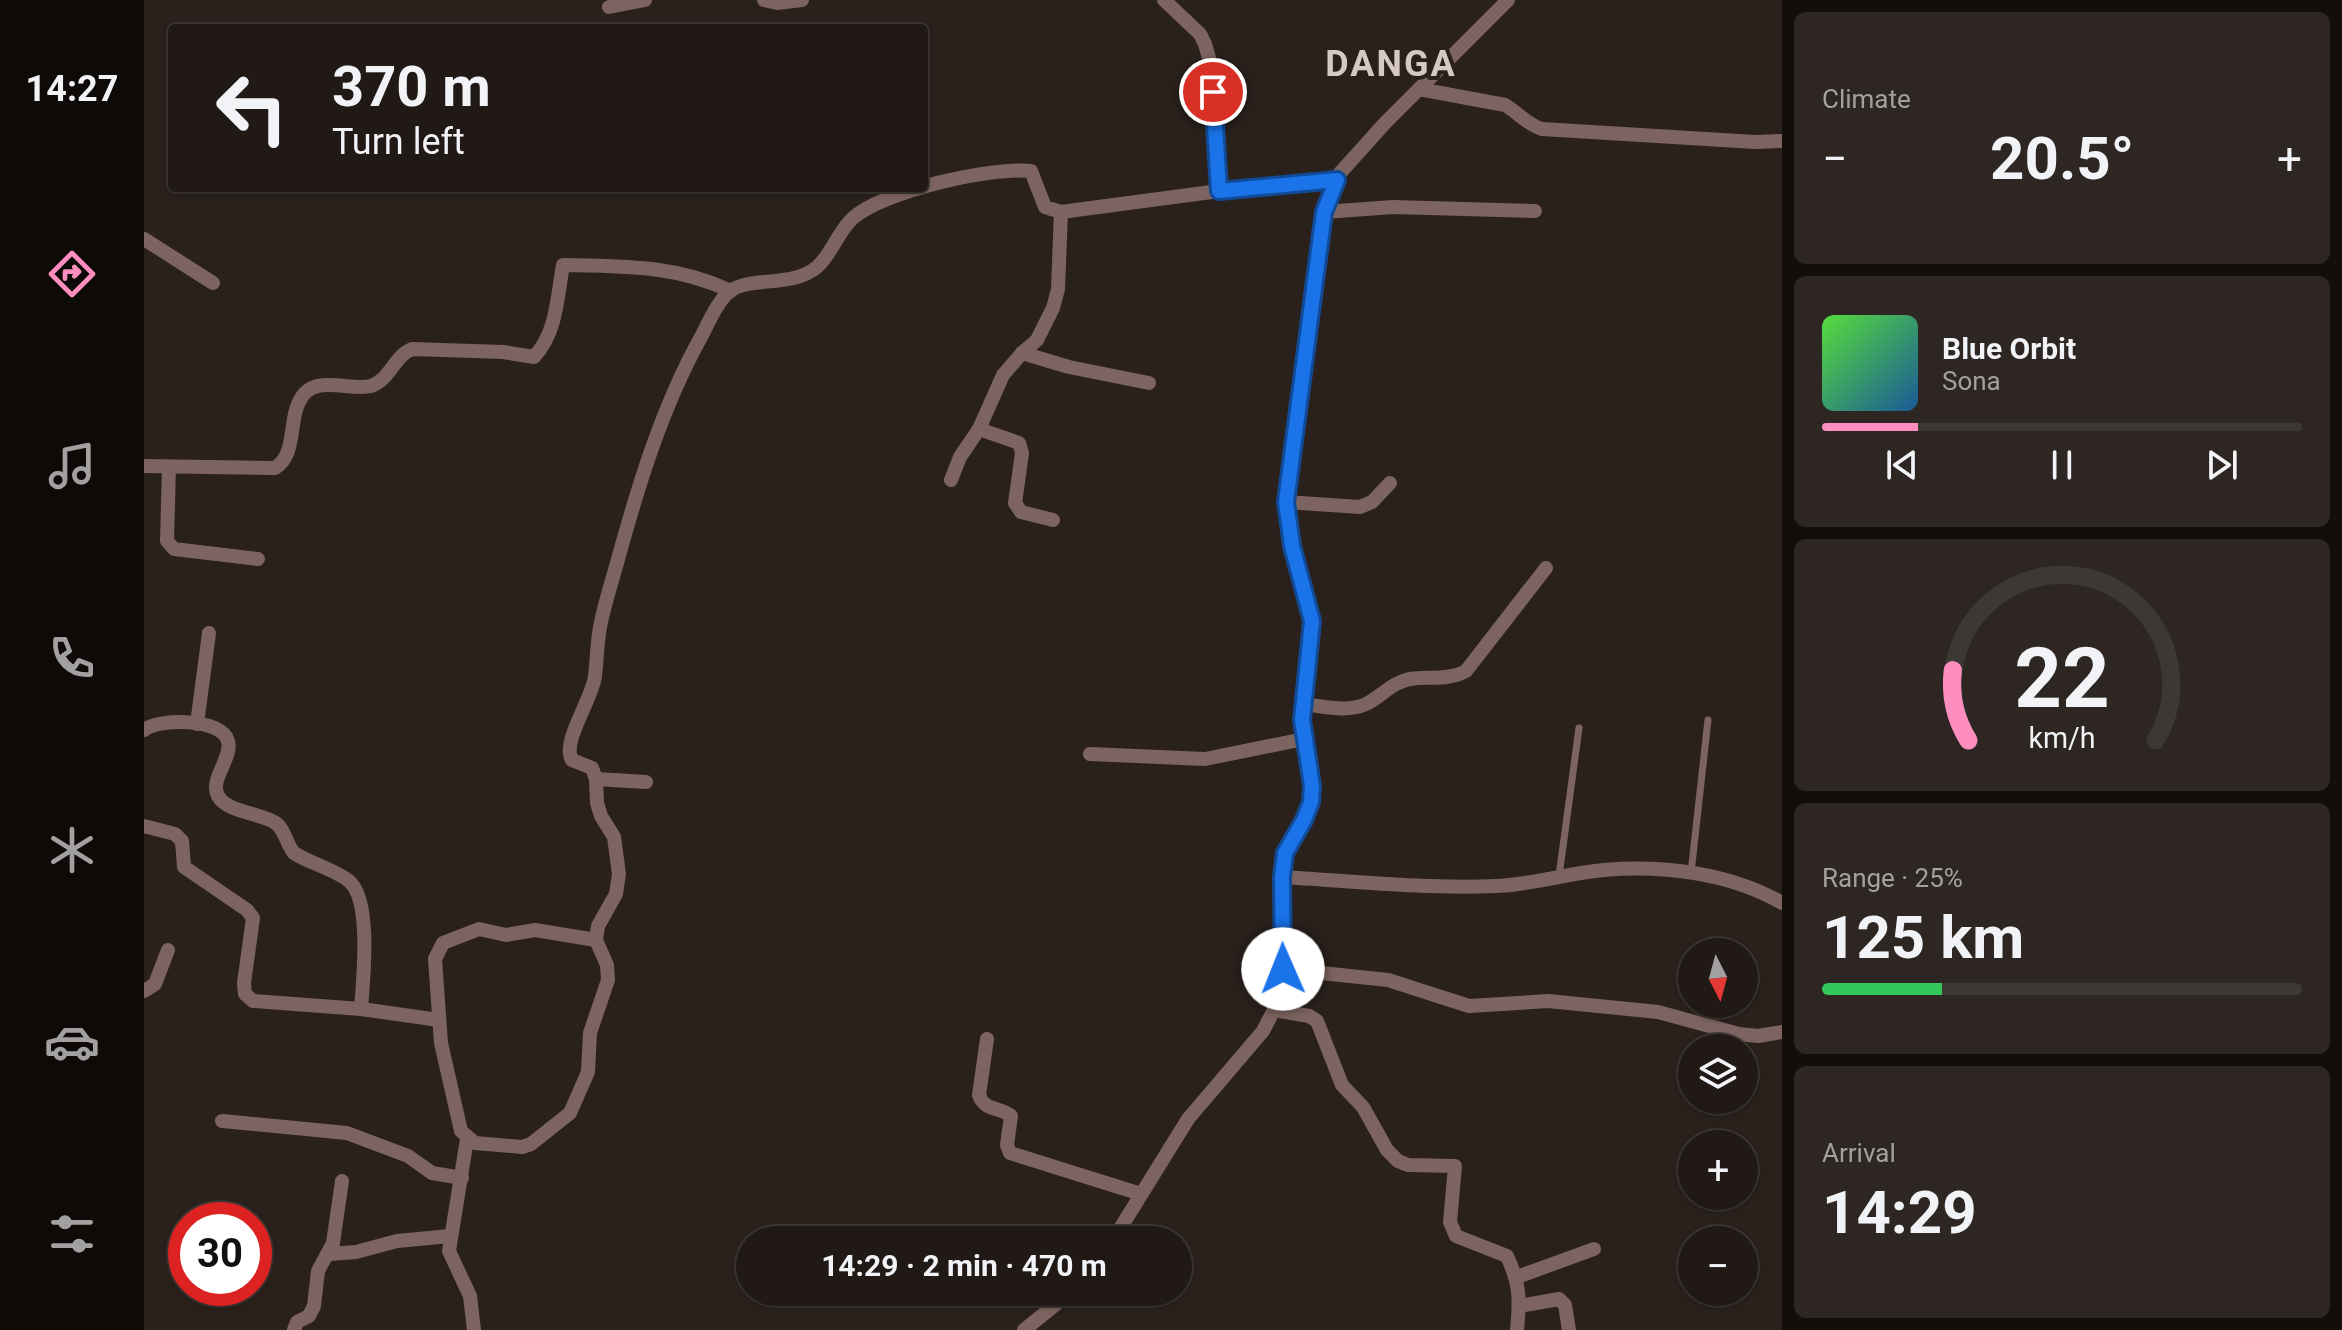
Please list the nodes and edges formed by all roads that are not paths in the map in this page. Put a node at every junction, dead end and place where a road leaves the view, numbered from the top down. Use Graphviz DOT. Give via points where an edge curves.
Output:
graph roads {
  1 [pos="645,0"];
  2 [pos="764,0"];
  3 [pos="802,0"];
  4 [pos="1164,0"];
  5 [pos="1508,0"];
  6 [pos="609,7"];
  7 [pos="1419,89"];
  8 [pos="1782,141"];
  9 [pos="1337,180"];
  10 [pos="928,187"];
  11 [pos="1219,191"];
  12 [pos="912,192"];
  13 [pos="1535,211"];
  14 [pos="1061,212"];
  15 [pos="1324,212"];
  16 [pos="144,239"];
  17 [pos="213,283"];
  18 [pos="731,291"];
  19 [pos="1022,353"];
  20 [pos="1149,383"];
  21 [pos="979,429"];
  22 [pos="144,466"];
  23 [pos="169,467"];
  24 [pos="951,480"];
  25 [pos="1390,483"];
  26 [pos="1286,502"];
  27 [pos="1053,520"];
  28 [pos="258,559"];
  29 [pos="1546,568"];
  30 [pos="209,633"];
  31 [pos="1303,704"];
  32 [pos="1708,720"];
  33 [pos="197,724"];
  34 [pos="1579,728"];
  35 [pos="144,730"];
  36 [pos="1304,739"];
  37 [pos="1090,754"];
  38 [pos="596,779"];
  39 [pos="646,782"];
  40 [pos="144,826"];
  41 [pos="1691,873"];
  42 [pos="1558,876"];
  43 [pos="1282,877"];
  44 [pos="1782,903"];
  45 [pos="596,940"];
  46 [pos="168,950"];
  47 [pos="1283,969"];
  48 [pos="144,991"];
  49 [pos="361,1009"];
  50 [pos="1274,1010"];
  51 [pos="439,1020"];
  52 [pos="1782,1032"];
  53 [pos="987,1039"];
  54 [pos="222,1121"];
  55 [pos="467,1139"];
  56 [pos="462,1178"];
  57 [pos="342,1181"];
  58 [pos="1141,1194"];
  59 [pos="1122,1226"];
  60 [pos="450,1236"];
  61 [pos="1594,1249"];
  62 [pos="330,1254"];
  63 [pos="1517,1277"];
  64 [pos="1054,1306"];
  65 [pos="1519,1306"];
  66 [pos="294,1330"];
  67 [pos="474,1330"];
  68 [pos="1024,1330"];
  69 [pos="1517,1330"];
  70 [pos="1569,1330"];
  1 -- 6 [label="street"];
  2 -- 3 [label="street"];
  4 -- 11 [label="street" via="1205,44 1212,69"];
  5 -- 7 [label="street"];
  7 -- 8 [label="street" via="1505,105 1542,129"];
  7 -- 9 [label="street"];
  9 -- 11 [label="street"];
  9 -- 15 [label="street"];
  10 -- 14 [label="street" via="1006,170 1031,171 1045,207"];
  11 -- 14 [label="street"];
  12 -- 18 [label="street" via="870,206 851,220 817,266 805,273"];
  13 -- 15 [label="street" via="1393,207"];
  14 -- 19 [label="street" via="1053,308 1037,340"];
  15 -- 26 [label="street"];
  16 -- 17 [label="street"];
  18 -- 23 [label="street" via="708,280 646,266 563,265 553,325 547,344 534,357 412,349 381,381 369,386 319,386 304,393 294,411 287,454 275,468"];
  18 -- 38 [label="street" via="683,370 635,495 600,627 594,684 568,753 592,768"];
  19 -- 20 [label="street"];
  19 -- 21 [label="street" via="1003,375"];
  21 -- 24 [label="street"];
  21 -- 27 [label="street" via="1019,443 1015,503 1021,512"];
  22 -- 23 [label="street"];
  23 -- 28 [label="street" via="169,546"];
  25 -- 26 [label="street" via="1360,507"];
  26 -- 31 [label="street" via="1312,621"];
  29 -- 31 [label="street" via="1456,677 1410,679 1350,708"];
  30 -- 33 [label="street"];
  31 -- 36 [label="street"];
  32 -- 41 [label="lane"];
  33 -- 35 [label="street" via="156,723"];
  33 -- 49 [label="street" via="208,724 228,737 216,788 219,797 275,822 294,853 354,885 365,949"];
  34 -- 42 [label="lane"];
  36 -- 37 [label="street" via="1205,759"];
  36 -- 43 [label="street" via="1311,802 1285,853"];
  38 -- 39 [label="street"];
  38 -- 45 [label="street" via="597,803 614,837 619,874"];
  40 -- 49 [label="street" via="175,834 182,841 184,867 253,918 244,983 245,994 253,1001"];
  41 -- 42 [label="street" via="1645,869"];
  41 -- 44 [label="street" via="1740,883"];
  42 -- 43 [label="street" via="1495,886"];
  43 -- 47 [label="street"];
  45 -- 51 [label="street" via="535,930 506,935 479,929 443,943 435,959"];
  45 -- 55 [label="street" via="608,980 590,1033 588,1072 570,1113 522,1147"];
  46 -- 48 [label="street" via="155,984"];
  47 -- 50 [label="street"];
  47 -- 52 [label="street" via="1388,980 1469,1006 1548,1001 1658,1012 1739,1034"];
  49 -- 51 [label="street"];
  50 -- 58 [label="street" via="1251,1049 1182,1127"];
  50 -- 63 [label="street" via="1317,1021 1342,1085 1398,1161 1455,1166 1450,1222 1456,1236 1507,1256"];
  51 -- 55 [label="street" via="442,1051"];
  53 -- 58 [label="street" via="979,1095 987,1108 1011,1116 1010,1153"];
  54 -- 56 [label="street" via="347,1133 408,1156 432,1173"];
  55 -- 56 [label="street"];
  56 -- 60 [label="street"];
  57 -- 62 [label="street"];
  58 -- 59 [label="street"];
  60 -- 62 [label="street"];
  60 -- 67 [label="street" via="449,1251 470,1296"];
  61 -- 63 [label="street"];
  62 -- 66 [label="street" via="318,1271 314,1306"];
  63 -- 65 [label="street"];
  64 -- 68 [label="street"];
  65 -- 69 [label="street"];
  65 -- 70 [label="street" via="1559,1299"];
}
